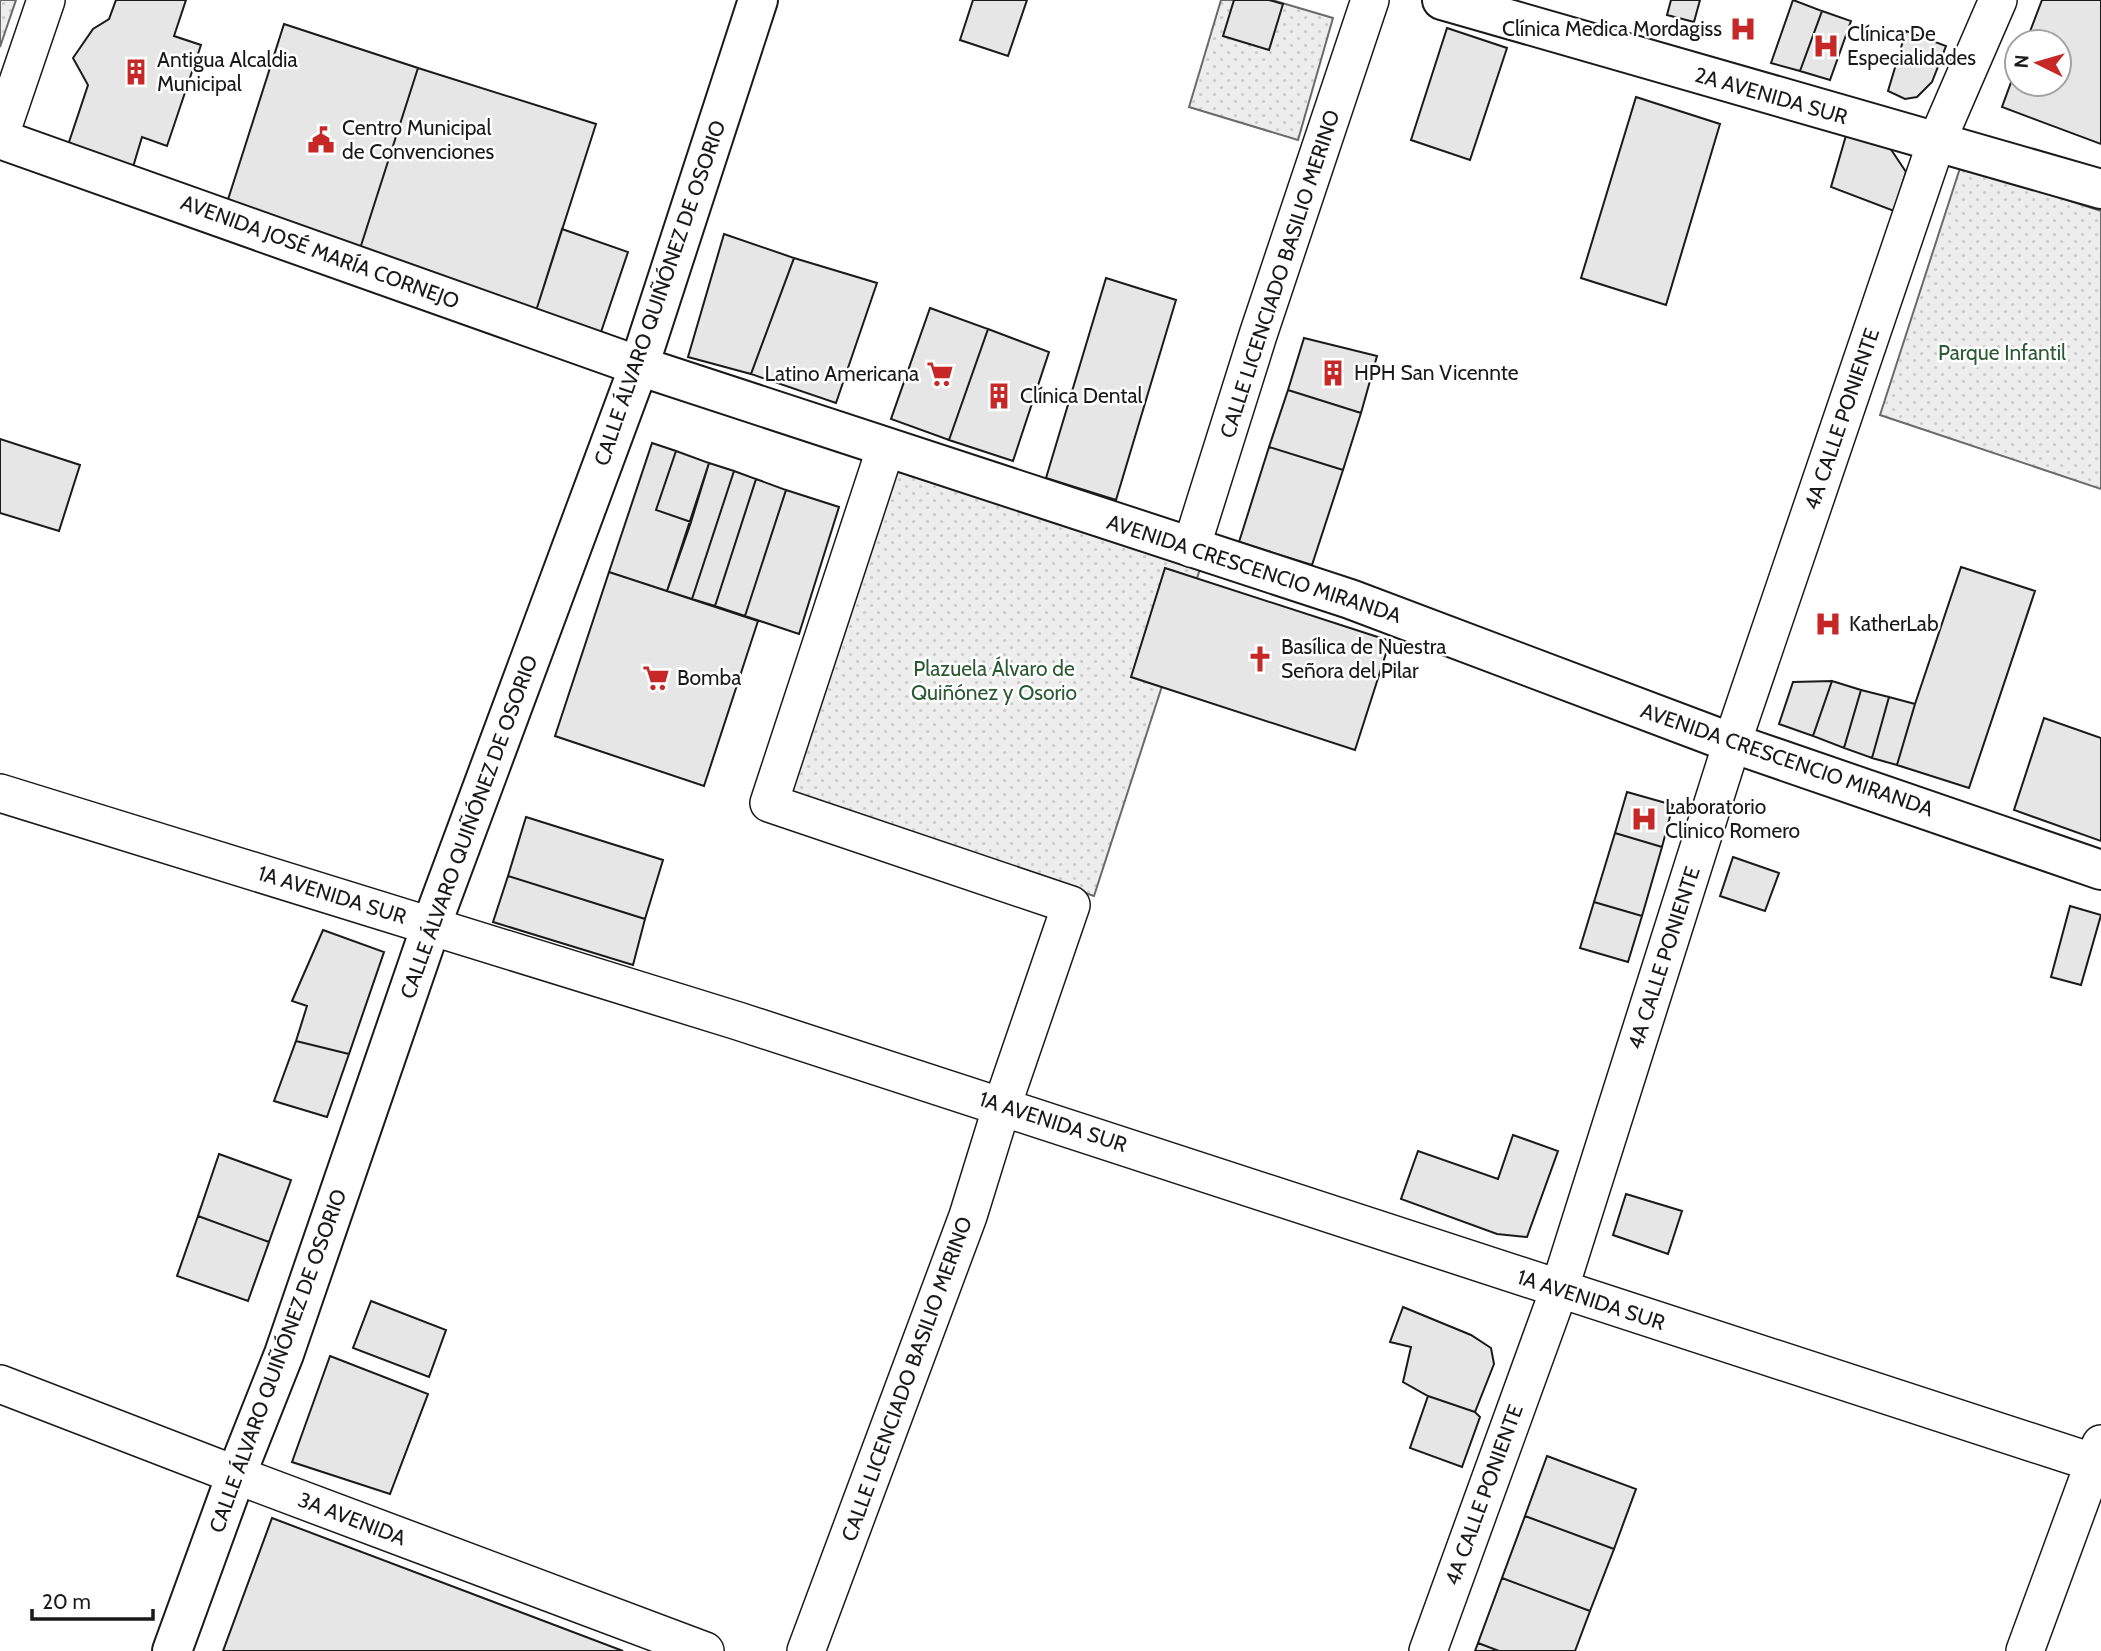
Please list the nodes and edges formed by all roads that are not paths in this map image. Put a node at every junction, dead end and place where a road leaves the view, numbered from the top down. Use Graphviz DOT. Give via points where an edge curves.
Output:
graph roads {
  1 [pos="46,0"];
  2 [pos="758,0"];
  3 [pos="1370,0"];
  4 [pos="1442,0"];
  5 [pos="1998,0"];
  6 [pos="0,137"];
  7 [pos="1936,143"];
  8 [pos="2101,189"];
  9 [pos="639,366"];
  10 [pos="886,447"];
  11 [pos="1191,548"];
  12 [pos="1732,743"];
  13 [pos="0,793"];
  14 [pos="2101,870"];
  15 [pos="432,926"];
  16 [pos="1002,1106"];
  17 [pos="1559,1290"];
  18 [pos="0,1384"];
  19 [pos="2099,1458"];
  20 [pos="236,1475"];
  21 [pos="172,1651"];
  22 [pos="705,1651"];
  23 [pos="806,1651"];
  24 [pos="1428,1651"];
  25 [pos="2025,1651"];
  1 -- 6 [label="street"];
  2 -- 9 [label="main road, CALLE ÁLVARO QUIÑÓNEZ DE OSORIO"];
  3 -- 11 [label="street, CALLE LICENCIADO BASILIO MERINO"];
  4 -- 7 [label="main road, 2A AVENIDA SUR"];
  5 -- 7 [label="street, 4A CALLE PONIENTE"];
  6 -- 9 [label="main road, AVENIDA JOSÉ MARÍA CORNEJO"];
  7 -- 8 [label="main road, 2A AVENIDA SUR"];
  7 -- 12 [label="street, 4A CALLE PONIENTE"];
  9 -- 10 [label="main road, AVENIDA CRESCENCIO MIRANDA"];
  9 -- 15 [label="main road, CALLE ÁLVARO QUIÑÓNEZ DE OSORIO"];
  10 -- 11 [label="main road, AVENIDA CRESCENCIO MIRANDA"];
  10 -- 16 [label="street, CALLE LICENCIADO BASILIO MERINO" via="769,803 1071,905"];
  11 -- 12 [label="main road, AVENIDA CRESCENCIO MIRANDA" via="1350,599"];
  12 -- 14 [label="main road, AVENIDA CRESCENCIO MIRANDA"];
  12 -- 17 [label="street, 4A CALLE PONIENTE"];
  13 -- 15 [label="street, 1A AVENIDA SUR"];
  15 -- 16 [label="street, 1A AVENIDA SUR"];
  15 -- 20 [label="main road, CALLE ÁLVARO QUIÑÓNEZ DE OSORIO" via="284,1354"];
  16 -- 17 [label="street, 1A AVENIDA SUR"];
  16 -- 23 [label="street, CALLE LICENCIADO BASILIO MERINO" via="968,1216"];
  17 -- 19 [label="street, 1A AVENIDA SUR"];
  17 -- 24 [label="street, 4A CALLE PONIENTE"];
  18 -- 20 [label="street, 3A AVENIDA"];
  19 -- 25 [label="street"];
  20 -- 21 [label="main road, CALLE ÁLVARO QUIÑÓNEZ DE OSORIO"];
  20 -- 22 [label="street, 3A AVENIDA"];
}
